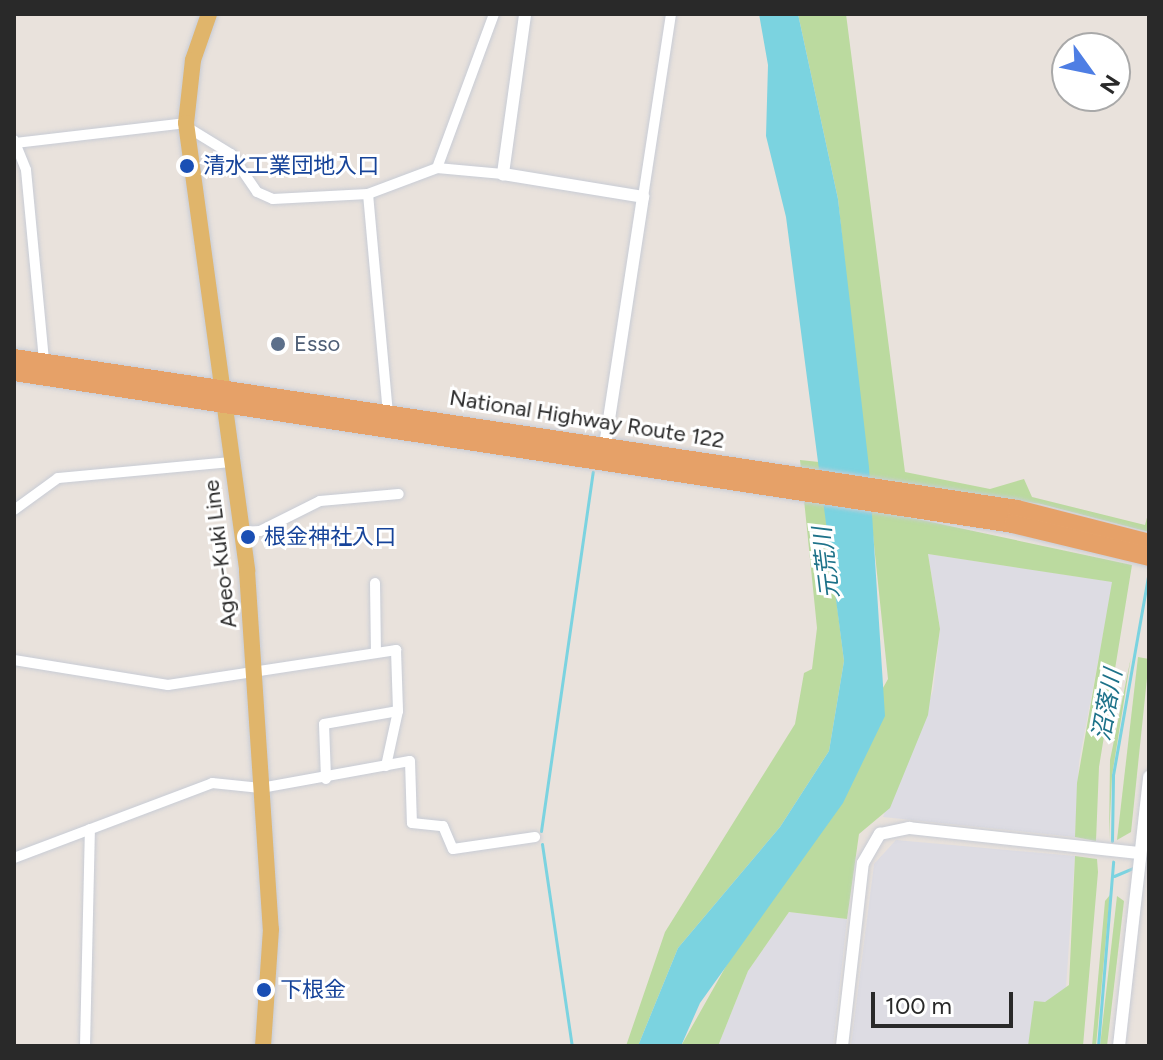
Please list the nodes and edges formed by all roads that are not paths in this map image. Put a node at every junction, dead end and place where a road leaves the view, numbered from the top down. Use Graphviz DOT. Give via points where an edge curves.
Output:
graph roads {
  1 [pos="209,14"];
  2 [pos="494,14"];
  3 [pos="528,14"];
  4 [pos="671,14"];
  5 [pos="186,125"];
  6 [pos="15,141"];
  7 [pos="437,168"];
  8 [pos="503,174"];
  9 [pos="368,194"];
  10 [pos="643,197"];
  11 [pos="14,358"];
  12 [pos="44,362"];
  13 [pos="14,372"];
  14 [pos="222,396"];
  15 [pos="389,422"];
  16 [pos="604,454"];
  17 [pos="231,462"];
  18 [pos="399,494"];
  19 [pos="897,498"];
  20 [pos="14,510"];
  21 [pos="241,532"];
  22 [pos="1149,543"];
  23 [pos="1149,557"];
  24 [pos="375,583"];
  25 [pos="376,652"];
  26 [pos="14,660"];
  27 [pos="254,670"];
  28 [pos="398,711"];
  29 [pos="386,766"];
  30 [pos="1149,777"];
  31 [pos="326,779"];
  32 [pos="261,788"];
  33 [pos="90,829"];
  34 [pos="535,837"];
  35 [pos="1140,853"];
  36 [pos="14,858"];
  37 [pos="1144,874"];
  38 [pos="85,1046"];
  39 [pos="263,1046"];
  40 [pos="842,1046"];
  41 [pos="1119,1046"];
  1 -- 5 [label="main road, Ageo-Kuki Line" via="193,60"];
  2 -- 7 [label="street"];
  3 -- 8 [label="street"];
  4 -- 10 [label="street"];
  5 -- 6 [label="street"];
  5 -- 9 [label="street" via="231,154 257,192 273,199"];
  5 -- 14 [label="main road, Ageo-Kuki Line"];
  6 -- 12 [label="street" via="26,170"];
  7 -- 8 [label="street"];
  7 -- 9 [label="street"];
  8 -- 10 [label="street"];
  9 -- 15 [label="street"];
  10 -- 16 [label="street"];
  11 -- 12 [label="highway, National Highway Route 122"];
  12 -- 14 [label="highway, National Highway Route 122"];
  13 -- 14 [label="highway, National Highway Route 122"];
  14 -- 15 [label="highway, National Highway Route 122"];
  14 -- 17 [label="main road, Ageo-Kuki Line"];
  15 -- 16 [label="highway, National Highway Route 122"];
  16 -- 19 [label="highway, National Highway Route 122"];
  17 -- 20 [label="street" via="58,478"];
  17 -- 21 [label="main road, Ageo-Kuki Line"];
  18 -- 21 [label="street" via="320,501 260,531"];
  19 -- 22 [label="highway, National Highway Route 122" via="1017,509"];
  19 -- 23 [label="highway, National Highway Route 122"];
  21 -- 27 [label="main road, Ageo-Kuki Line"];
  24 -- 25 [label="street"];
  25 -- 27 [label="street"];
  25 -- 28 [label="street" via="396,650"];
  26 -- 27 [label="street" via="91,668 137,684"];
  27 -- 32 [label="main road, Ageo-Kuki Line"];
  28 -- 29 [label="street"];
  28 -- 31 [label="street" via="324,724"];
  29 -- 31 [label="street"];
  29 -- 34 [label="street" via="410,761 412,823 443,826 453,849"];
  30 -- 35 [label="street"];
  31 -- 32 [label="street"];
  32 -- 33 [label="street" via="212,783"];
  32 -- 39 [label="main road, Ageo-Kuki Line" via="271,959"];
  33 -- 36 [label="street"];
  33 -- 38 [label="street"];
  35 -- 37 [label="street"];
  35 -- 40 [label="street" via="909,828 880,834 863,863"];
  37 -- 41 [label="street"];
}
